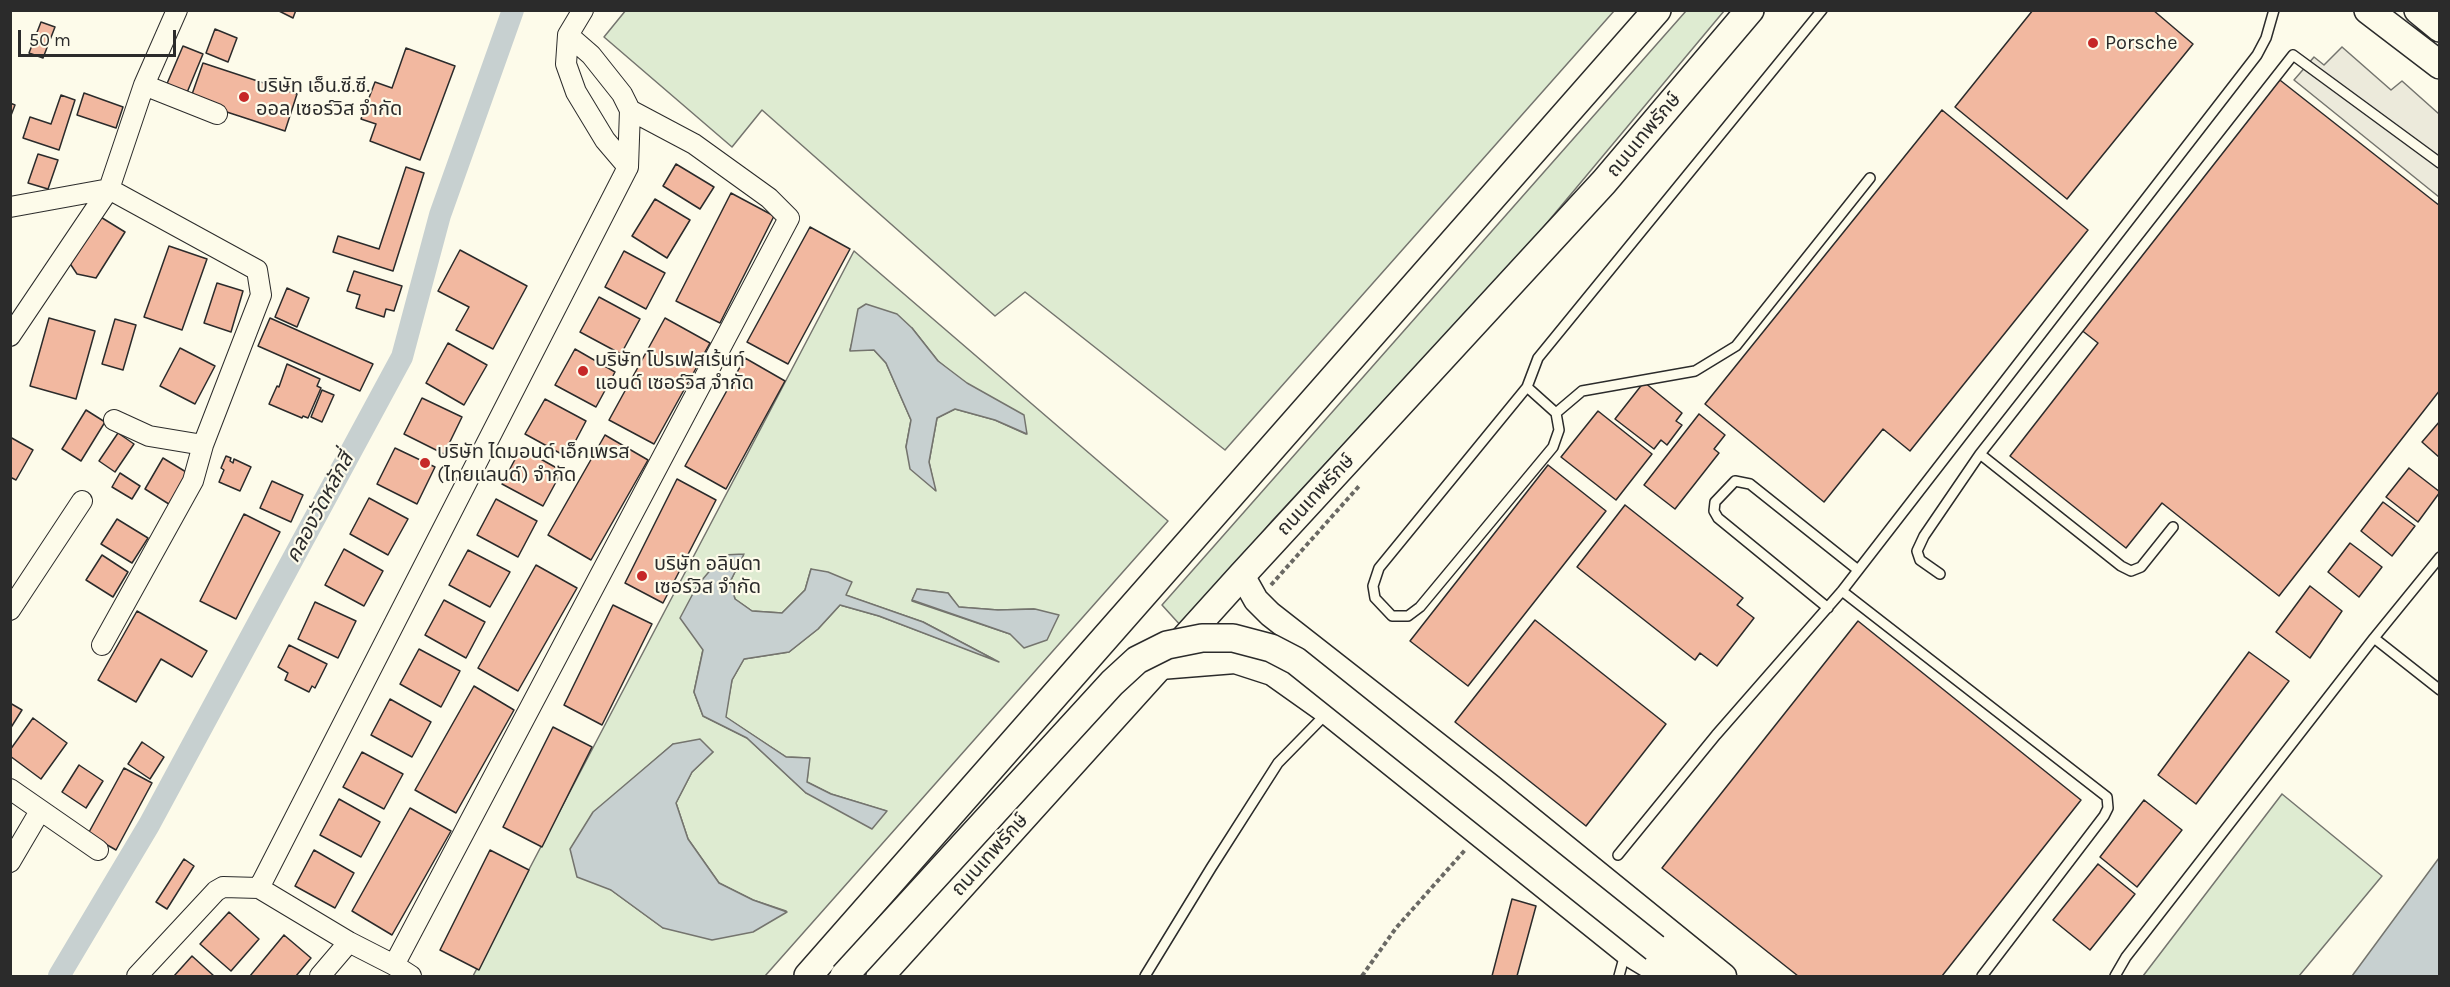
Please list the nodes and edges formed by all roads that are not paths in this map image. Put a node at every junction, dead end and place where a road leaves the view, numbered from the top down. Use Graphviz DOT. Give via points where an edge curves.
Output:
graph roads {
  1 [pos="177,10"];
  2 [pos="583,10"];
  3 [pos="1657,10"];
  4 [pos="1750,10"];
  5 [pos="1822,10"];
  6 [pos="2274,10"];
  7 [pos="2368,10"];
  8 [pos="2418,10"];
  9 [pos="2439,28"];
  10 [pos="568,35"];
  11 [pos="2439,65"];
  12 [pos="144,85"];
  13 [pos="630,110"];
  14 [pos="217,114"];
  15 [pos="2439,163"];
  16 [pos="628,167"];
  17 [pos="1870,178"];
  18 [pos="109,189"];
  19 [pos="10,207"];
  20 [pos="10,336"];
  21 [pos="1527,387"];
  22 [pos="1556,413"];
  23 [pos="114,420"];
  24 [pos="203,445"];
  25 [pos="1980,454"];
  26 [pos="82,501"];
  27 [pos="2173,527"];
  28 [pos="2439,557"];
  29 [pos="1858,570"];
  30 [pos="1940,574"];
  31 [pos="1242,575"];
  32 [pos="1842,591"];
  33 [pos="1828,608"];
  34 [pos="10,610"];
  35 [pos="1293,631"];
  36 [pos="2374,638"];
  37 [pos="102,645"];
  38 [pos="1160,667"];
  39 [pos="1272,673"];
  40 [pos="2439,690"];
  41 [pos="1327,712"];
  42 [pos="10,789"];
  43 [pos="40,811"];
  44 [pos="98,850"];
  45 [pos="1618,855"];
  46 [pos="10,862"];
  47 [pos="259,888"];
  48 [pos="350,942"];
  49 [pos="1626,952"];
  50 [pos="394,964"];
  51 [pos="137,976"];
  52 [pos="320,976"];
  53 [pos="411,976"];
  54 [pos="808,976"];
  55 [pos="844,976"];
  56 [pos="880,976"];
  57 [pos="1145,976"];
  58 [pos="1618,976"];
  59 [pos="1666,976"];
  60 [pos="1696,976"];
  61 [pos="1724,976"];
  62 [pos="1982,976"];
  63 [pos="2115,976"];
  1 -- 12 [label="street"];
  2 -- 10 [label="street"];
  3 -- 54 [label="main road"];
  4 -- 31 [label="main road, ถนนเทพรักษ์" via="1604,182"];
  5 -- 21 [label="lane" via="1538,358"];
  6 -- 29 [label="lane" via="2257,55"];
  7 -- 11 [label="main road"];
  8 -- 9 [label="main road"];
  10 -- 13 [label="street" via="591,55"];
  10 -- 16 [label="street" via="566,64 576,92 605,140"];
  12 -- 14 [label="street"];
  12 -- 18 [label="street"];
  13 -- 16 [label="street"];
  13 -- 50 [label="street" via="694,144 769,198 789,218"];
  15 -- 25 [label="lane" via="2293,55"];
  16 -- 47 [label="street"];
  17 -- 22 [label="lane" via="1736,345 1695,371 1582,392"];
  18 -- 19 [label="street"];
  18 -- 20 [label="street"];
  18 -- 24 [label="street" via="257,270 261,295"];
  21 -- 22 [label="lane"];
  21 -- 22 [label="lane" via="1379,568 1373,586 1375,598 1392,616 1408,616 1420,607 1553,447 1559,430"];
  23 -- 24 [label="street" via="149,436"];
  24 -- 37 [label="street" via="193,481"];
  25 -- 27 [label="lane" via="2131,571 2141,567"];
  25 -- 30 [label="lane" via="1919,543 1920,560"];
  26 -- 34 [label="street"];
  28 -- 36 [label="lane"];
  29 -- 32 [label="lane"];
  29 -- 33 [label="lane" via="1750,484 1735,481 1715,502 1718,518"];
  31 -- 35 [label="street" via="1256,600"];
  31 -- 38 [label="main road, ถนนเทพรักษ์"];
  32 -- 33 [label="lane"];
  32 -- 62 [label="lane" via="2107,797 2104,816"];
  33 -- 45 [label="lane" via="1716,735"];
  35 -- 39 [label="street" via="1271,633 1265,641 1265,662"];
  35 -- 61 [label="street"];
  36 -- 40 [label="lane"];
  36 -- 63 [label="lane"];
  38 -- 39 [label="street" via="1235,661"];
  38 -- 56 [label="main road, ถนนเทพรักษ์"];
  39 -- 41 [label="street"];
  41 -- 49 [label="street"];
  41 -- 57 [label="lane" via="1278,763"];
  42 -- 43 [label="street"];
  43 -- 44 [label="street"];
  43 -- 46 [label="street"];
  47 -- 48 [label="street"];
  47 -- 51 [label="street" via="223,887 216,891"];
  48 -- 50 [label="street"];
  48 -- 52 [label="street"];
  49 -- 58 [label="lane"];
  49 -- 59 [label="street"];
  50 -- 53 [label="street"];
  55 -- 60 [label="main road, bridge" via="1112,683 1137,660 1167,645 1202,638 1233,638 1270,648 1296,661 1655,948"];
}
